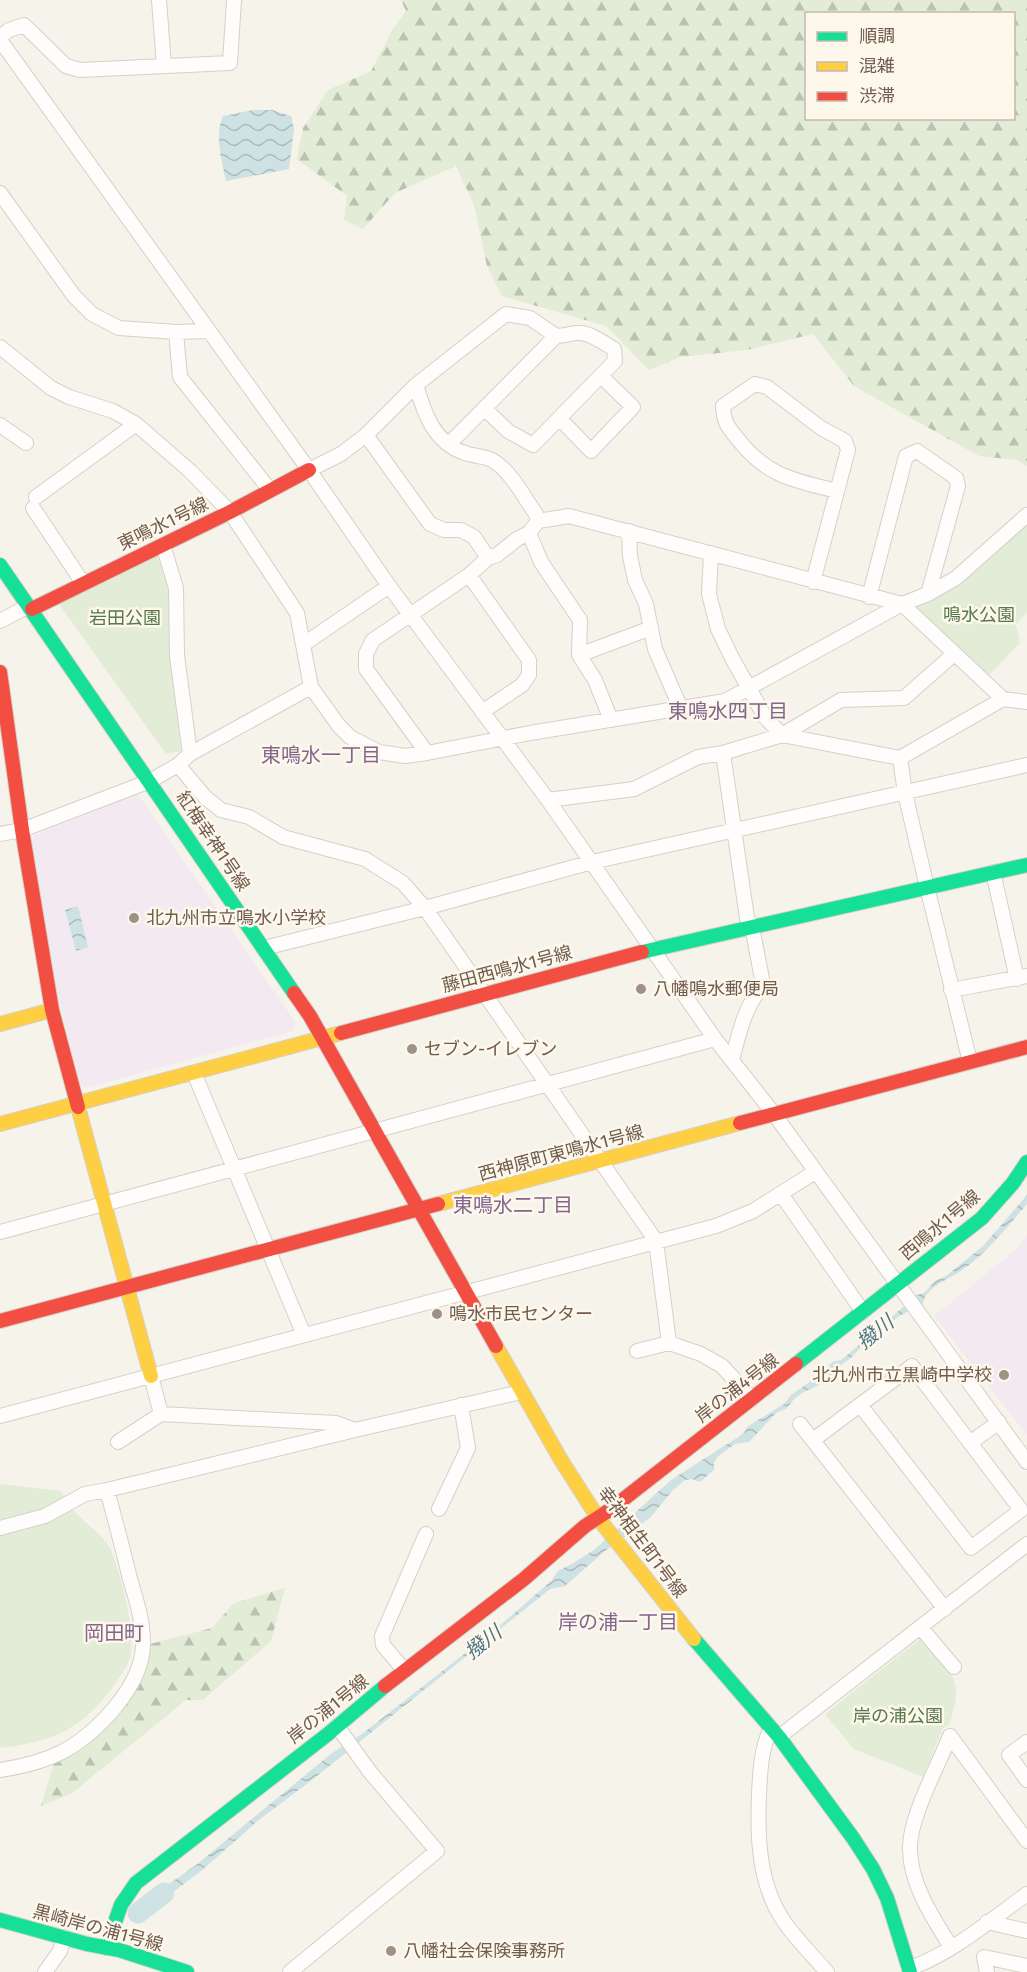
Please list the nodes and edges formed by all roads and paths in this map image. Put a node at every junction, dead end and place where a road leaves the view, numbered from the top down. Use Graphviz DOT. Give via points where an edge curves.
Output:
graph roads {
  1 [pos="159,0"];
  2 [pos="234,0"];
  3 [pos="0,39"];
  4 [pos="164,66"];
  5 [pos="0,193"];
  6 [pos="208,331"];
  7 [pos="176,332"];
  8 [pos="556,336"];
  9 [pos="0,347"];
  10 [pos="601,376"];
  11 [pos="416,385"];
  12 [pos="485,409"];
  13 [pos="560,419"];
  14 [pos="0,424"];
  15 [pos="136,424"];
  16 [pos="366,435"];
  17 [pos="26,443"];
  18 [pos="449,444"];
  19 [pos="309,470"];
  20 [pos="270,490"];
  21 [pos="836,491"];
  22 [pos="230,512"];
  23 [pos="1027,516"];
  24 [pos="538,521"];
  25 [pos="629,531"];
  26 [pos="529,533"];
  27 [pos="163,545"];
  28 [pos="711,553"];
  29 [pos="488,558"];
  30 [pos="0,565"];
  31 [pos="469,575"];
  32 [pos="83,582"];
  33 [pos="813,582"];
  34 [pos="389,586"];
  35 [pos="928,594"];
  36 [pos="869,597"];
  37 [pos="902,604"];
  38 [pos="32,609"];
  39 [pos="411,615"];
  40 [pos="0,621"];
  41 [pos="651,628"];
  42 [pos="304,644"];
  43 [pos="954,654"];
  44 [pos="579,655"];
  45 [pos="0,672"];
  46 [pos="311,687"];
  47 [pos="749,689"];
  48 [pos="1003,699"];
  49 [pos="1027,702"];
  50 [pos="681,708"];
  51 [pos="482,712"];
  52 [pos="611,720"];
  53 [pos="782,735"];
  54 [pos="501,739"];
  55 [pos="427,753"];
  56 [pos="723,753"];
  57 [pos="190,754"];
  58 [pos="900,758"];
  59 [pos="178,765"];
  60 [pos="1027,765"];
  61 [pos="150,781"];
  62 [pos="905,793"];
  63 [pos="548,800"];
  64 [pos="734,829"];
  65 [pos="22,830"];
  66 [pos="0,834"];
  67 [pos="592,862"];
  68 [pos="1027,865"];
  69 [pos="993,872"];
  70 [pos="927,887"];
  71 [pos="424,908"];
  72 [pos="752,927"];
  73 [pos="264,948"];
  74 [pos="653,949"];
  75 [pos="1022,978"];
  76 [pos="951,990"];
  77 [pos="483,994"];
  78 [pos="52,1010"];
  79 [pos="0,1024"];
  80 [pos="321,1038"];
  81 [pos="715,1038"];
  82 [pos="1027,1047"];
  83 [pos="732,1060"];
  84 [pos="970,1062"];
  85 [pos="194,1073"];
  86 [pos="547,1084"];
  87 [pos="77,1104"];
  88 [pos="774,1114"];
  89 [pos="0,1124"];
  90 [pos="375,1131"];
  91 [pos="600,1161"];
  92 [pos="1027,1162"];
  93 [pos="233,1169"];
  94 [pos="815,1172"];
  95 [pos="781,1194"];
  96 [pos="104,1204"];
  97 [pos="419,1209"];
  98 [pos="0,1232"];
  99 [pos="656,1241"];
  100 [pos="268,1250"];
  101 [pos="128,1287"];
  102 [pos="899,1288"];
  103 [pos="467,1292"];
  104 [pos="863,1312"];
  105 [pos="0,1321"];
  106 [pos="304,1335"];
  107 [pos="669,1343"];
  108 [pos="637,1351"];
  109 [pos="150,1376"];
  110 [pos="521,1392"];
  111 [pos="752,1399"];
  112 [pos="860,1405"];
  113 [pos="461,1406"];
  114 [pos="161,1414"];
  115 [pos="0,1416"];
  116 [pos="999,1422"];
  117 [pos="800,1424"];
  118 [pos="355,1430"];
  119 [pos="813,1440"];
  120 [pos="118,1442"];
  121 [pos="970,1443"];
  122 [pos="1027,1462"];
  123 [pos="107,1490"];
  124 [pos="438,1509"];
  125 [pos="598,1518"];
  126 [pos="0,1528"];
  127 [pos="426,1534"];
  128 [pos="1027,1544"];
  129 [pos="945,1609"];
  130 [pos="921,1628"];
  131 [pos="954,1667"];
  132 [pos="404,1670"];
  133 [pos="340,1731"];
  134 [pos="775,1733"];
  135 [pos="1027,1742"];
  136 [pos="0,1770"];
  137 [pos="1027,1780"];
  138 [pos="1027,1841"];
  139 [pos="1027,1894"];
  140 [pos="0,1920"];
  141 [pos="987,1922"];
  142 [pos="1027,1931"];
  143 [pos="64,1937"];
  144 [pos="951,1947"];
  145 [pos="106,1948"];
  146 [pos="1027,1966"];
  147 [pos="910,1970"];
  148 [pos="45,1972"];
  149 [pos="187,1972"];
  150 [pos="290,1972"];
  151 [pos="827,1972"];
  152 [pos="987,1972"];
  1 -- 4 [label="street"];
  2 -- 4 [label="street" via="230,63"];
  3 -- 4 [label="street" via="9,30 24,25 66,66 80,70"];
  3 -- 6 [label="street"];
  5 -- 7 [label="street" via="74,296 92,314 118,328"];
  6 -- 7 [label="street"];
  6 -- 19 [label="street"];
  7 -- 20 [label="street" via="180,377"];
  8 -- 10 [label="street" via="579,332 614,349 615,361"];
  8 -- 11 [label="street" via="530,318 506,314"];
  8 -- 12 [label="street"];
  9 -- 15 [label="street" via="51,388 113,411"];
  10 -- 13 [label="street"];
  10 -- 13 [label="street" via="633,407 591,451"];
  11 -- 16 [label="street"];
  11 -- 18 [label="street" via="425,416 434,432"];
  12 -- 13 [label="street" via="508,431 533,446"];
  12 -- 18 [label="street"];
  14 -- 17 [label="street"];
  15 -- 22 [label="street"];
  15 -- 32 [label="street" via="34,502"];
  16 -- 19 [label="street" via="341,454"];
  16 -- 29 [label="street" via="430,524 444,530 461,530 474,537"];
  18 -- 24 [label="street" via="463,453 490,459 504,470"];
  19 -- 20 [label="street, 東鳴水1号線"];
  19 -- 34 [label="street"];
  20 -- 22 [label="street, 東鳴水1号線"];
  21 -- 21 [label="street" via="848,450 845,441 767,387 755,384 723,406 724,422 755,459 783,476"];
  21 -- 33 [label="street"];
  22 -- 27 [label="street, 東鳴水1号線"];
  22 -- 42 [label="street" via="297,613"];
  23 -- 35 [label="street" via="956,578"];
  24 -- 25 [label="street" via="569,516"];
  24 -- 26 [label="street"];
  25 -- 28 [label="street"];
  25 -- 41 [label="street" via="635,580"];
  26 -- 29 [label="street"];
  26 -- 44 [label="street" via="541,562 580,620"];
  27 -- 32 [label="street, 東鳴水1号線"];
  27 -- 57 [label="street" via="176,588 177,656"];
  28 -- 33 [label="street"];
  28 -- 47 [label="street" via="709,594 718,629"];
  29 -- 31 [label="street"];
  30 -- 38 [label="street, 紅梅幸神1号線"];
  31 -- 39 [label="street"];
  31 -- 51 [label="street" via="529,660 529,675 522,685"];
  32 -- 38 [label="street, 東鳴水1号線"];
  33 -- 36 [label="street"];
  34 -- 39 [label="street"];
  34 -- 42 [label="street"];
  35 -- 36 [label="street" via="958,486 956,478 917,451 906,456"];
  35 -- 37 [label="street"];
  36 -- 37 [label="street"];
  37 -- 43 [label="street"];
  37 -- 47 [label="street"];
  38 -- 40 [label="street" via="23,609"];
  38 -- 61 [label="street, 紅梅幸神1号線"];
  39 -- 51 [label="street"];
  39 -- 55 [label="street" via="373,640 366,654 366,669"];
  41 -- 44 [label="street"];
  41 -- 50 [label="street" via="655,649"];
  42 -- 46 [label="street"];
  43 -- 48 [label="street"];
  43 -- 53 [label="street" via="904,698 841,700"];
  44 -- 52 [label="street" via="595,680"];
  45 -- 65 [label="street"];
  46 -- 55 [label="street" via="350,738 379,752 405,756"];
  46 -- 57 [label="street"];
  47 -- 50 [label="street" via="724,701"];
  47 -- 53 [label="street" via="765,717"];
  48 -- 49 [label="street"];
  48 -- 58 [label="street"];
  50 -- 52 [label="street"];
  51 -- 54 [label="street"];
  52 -- 54 [label="street"];
  53 -- 56 [label="street"];
  53 -- 58 [label="street"];
  54 -- 55 [label="street"];
  54 -- 63 [label="street"];
  56 -- 63 [label="street" via="698,757 634,789"];
  56 -- 64 [label="street"];
  57 -- 59 [label="street"];
  58 -- 62 [label="street"];
  59 -- 61 [label="street"];
  59 -- 71 [label="street" via="221,810 249,817 283,837 365,859 403,883"];
  60 -- 62 [label="street"];
  61 -- 65 [label="street"];
  61 -- 73 [label="street, 紅梅幸神1号線"];
  62 -- 64 [label="street"];
  62 -- 70 [label="street"];
  63 -- 67 [label="street"];
  64 -- 67 [label="street"];
  64 -- 72 [label="street" via="747,918"];
  65 -- 66 [label="street"];
  65 -- 78 [label="street"];
  67 -- 71 [label="street"];
  67 -- 74 [label="street"];
  68 -- 69 [label="street, 藤田西鳴水1号線"];
  69 -- 70 [label="street, 藤田西鳴水1号線"];
  69 -- 75 [label="street"];
  70 -- 72 [label="street, 藤田西鳴水1号線"];
  70 -- 76 [label="street"];
  71 -- 73 [label="street"];
  71 -- 77 [label="street"];
  72 -- 74 [label="street, 藤田西鳴水1号線"];
  72 -- 83 [label="street" via="763,984 747,1009"];
  73 -- 80 [label="street, 紅梅幸神1号線"];
  74 -- 77 [label="street, 藤田西鳴水1号線"];
  74 -- 81 [label="street"];
  75 -- 76 [label="street"];
  76 -- 84 [label="street"];
  77 -- 80 [label="street, 藤田西鳴水1号線"];
  77 -- 86 [label="street"];
  78 -- 79 [label="street"];
  78 -- 87 [label="street"];
  80 -- 85 [label="street, 藤田西鳴水1号線"];
  80 -- 90 [label="street, 紅梅幸神1号線"];
  81 -- 83 [label="street"];
  81 -- 86 [label="street"];
  82 -- 84 [label="street, 西神原町東鳴水1号線"];
  83 -- 88 [label="street"];
  84 -- 88 [label="street, 西神原町東鳴水1号線"];
  85 -- 87 [label="street, 藤田西鳴水1号線"];
  85 -- 93 [label="street"];
  86 -- 90 [label="street"];
  86 -- 91 [label="street"];
  87 -- 89 [label="street, 藤田西鳴水1号線"];
  87 -- 96 [label="street"];
  88 -- 91 [label="street, 西神原町東鳴水1号線"];
  88 -- 94 [label="street"];
  90 -- 93 [label="street"];
  90 -- 97 [label="street, 紅梅幸神1号線"];
  91 -- 97 [label="street, 西神原町東鳴水1号線"];
  91 -- 99 [label="street"];
  92 -- 102 [label="street, 西鳴水1号線" via="982,1218"];
  93 -- 96 [label="street"];
  93 -- 100 [label="street"];
  94 -- 95 [label="street"];
  94 -- 102 [label="street"];
  95 -- 99 [label="street" via="716,1226"];
  95 -- 104 [label="street"];
  96 -- 98 [label="street"];
  96 -- 101 [label="street"];
  97 -- 100 [label="street, 西神原町東鳴水1号線"];
  97 -- 103 [label="street, 幸神相生町1号線"];
  99 -- 103 [label="street"];
  99 -- 107 [label="street"];
  100 -- 101 [label="street, 西神原町東鳴水1号線"];
  100 -- 106 [label="street"];
  101 -- 105 [label="street, 西神原町東鳴水1号線"];
  101 -- 109 [label="street"];
  102 -- 104 [label="street, 岸の浦4号線"];
  102 -- 116 [label="street"];
  103 -- 106 [label="street"];
  103 -- 110 [label="street, 幸神相生町1号線"];
  104 -- 111 [label="street, 岸の浦4号線"];
  106 -- 109 [label="street"];
  107 -- 108 [label="street"];
  107 -- 111 [label="street" via="722,1366"];
  109 -- 114 [label="street"];
  109 -- 115 [label="street"];
  110 -- 113 [label="street"];
  110 -- 125 [label="street, 幸神相生町1号線"];
  111 -- 125 [label="street, 岸の浦4号線"];
  112 -- 119 [label="street"];
  112 -- 121 [label="street" via="912,1366"];
  112 -- 121 [label="street" via="970,1548 1021,1510"];
  113 -- 118 [label="street"];
  113 -- 124 [label="street" via="468,1448"];
  114 -- 118 [label="street" via="336,1423"];
  114 -- 120 [label="street"];
  116 -- 121 [label="street"];
  116 -- 122 [label="street"];
  117 -- 119 [label="street"];
  118 -- 123 [label="street"];
  119 -- 129 [label="street"];
  123 -- 126 [label="street" via="85,1494 45,1516"];
  123 -- 136 [label="street" via="143,1643 132,1684 104,1720 83,1739 60,1753"];
  125 -- 132 [label="street, 岸の浦1号線"];
  125 -- 134 [label="street, 幸神相生町1号線"];
  127 -- 132 [label="street" via="382,1636 383,1645"];
  128 -- 129 [label="street"];
  129 -- 130 [label="street"];
  130 -- 131 [label="street"];
  130 -- 134 [label="street"];
  132 -- 133 [label="street, 岸の浦1号線"];
  133 -- 145 [label="street, 岸の浦1号線" via="136,1883 126,1893"];
  133 -- 150 [label="street" via="437,1851"];
  134 -- 147 [label="street, 幸神相生町1号線" via="873,1869 887,1898"];
  134 -- 151 [label="street" via="764,1742 759,1785 761,1869 784,1923"];
  135 -- 137 [label="street" via="1009,1755"];
  138 -- 144 [label="street" via="950,1736 921,1804 910,1849 917,1882"];
  139 -- 141 [label="street"];
  140 -- 143 [label="street, 黒崎岸の浦1号線"];
  141 -- 142 [label="street"];
  141 -- 144 [label="street"];
  143 -- 145 [label="street, 黒崎岸の浦1号線"];
  143 -- 148 [label="street" via="60,1951"];
  144 -- 147 [label="street"];
  145 -- 149 [label="street, 黒崎岸の浦1号線"];
  146 -- 152 [label="street" via="984,1957"];
}
